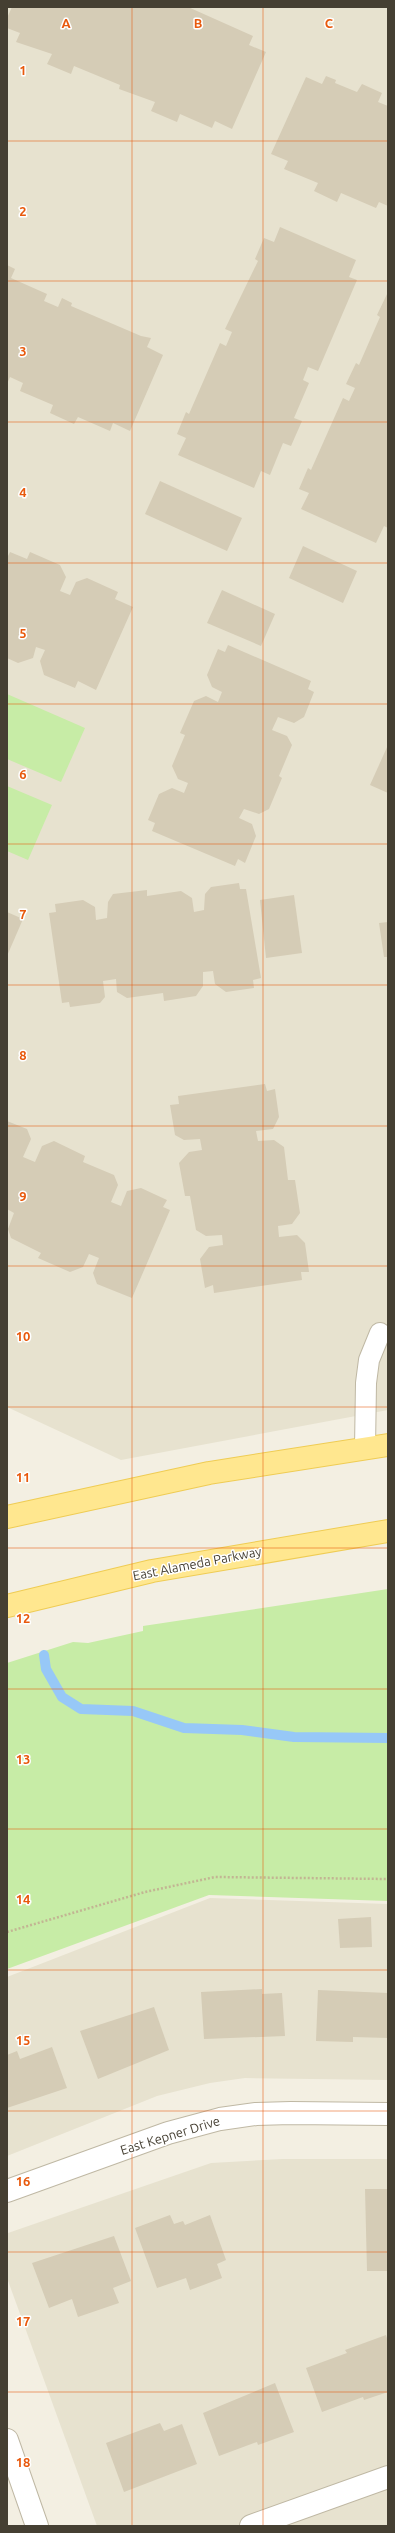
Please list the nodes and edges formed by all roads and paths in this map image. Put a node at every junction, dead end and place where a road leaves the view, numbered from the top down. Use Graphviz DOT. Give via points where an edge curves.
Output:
graph roads {
  1 [pos="388,1345"];
  2 [pos="388,1445"];
  3 [pos="365,1448"];
  4 [pos="7,1517"];
  5 [pos="388,1531"];
  6 [pos="7,1606"];
  7 [pos="388,1879"];
  8 [pos="7,1932"];
  9 [pos="388,2114"];
  10 [pos="7,2191"];
  11 [pos="7,2440"];
  12 [pos="388,2477"];
  13 [pos="37,2526"];
  14 [pos="251,2526"];
  1 -- 3 [label="lane" via="380,1333 369,1360"];
  2 -- 3 [label="main road"];
  3 -- 4 [label="main road" via="209,1473"];
  5 -- 6 [label="main road, East Alameda Parkway" via="159,1570"];
  7 -- 8 [label="path" via="215,1877 130,1896"];
  9 -- 10 [label="street, East Kepner Drive" via="256,2114 220,2119 168,2133"];
  11 -- 13 [label="street"];
  12 -- 14 [label="street"];
}
